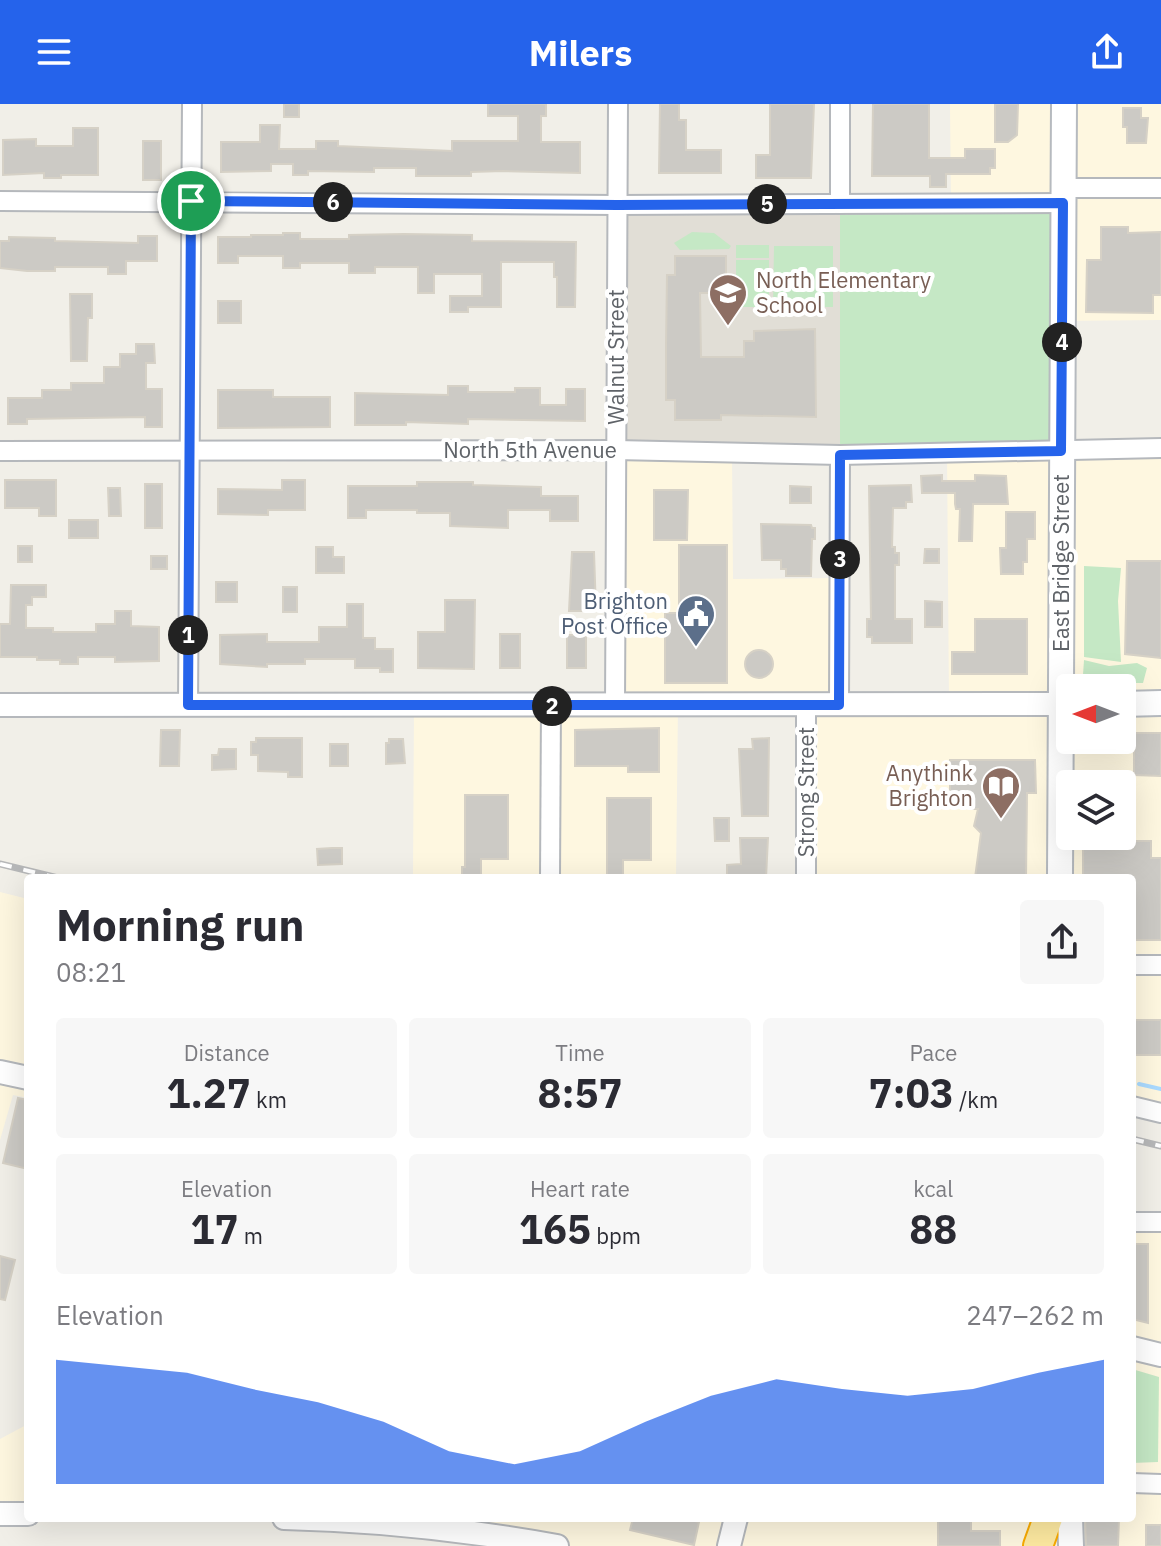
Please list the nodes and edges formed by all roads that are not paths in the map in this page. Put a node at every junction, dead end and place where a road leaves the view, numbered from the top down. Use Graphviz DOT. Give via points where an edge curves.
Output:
graph roads {
  1 [pos="192,104"];
  2 [pos="618,104"];
  3 [pos="840,104"];
  4 [pos="1064,104"];
  5 [pos="1161,188"];
  6 [pos="1063,196"];
  7 [pos="0,201"];
  8 [pos="191,201"];
  9 [pos="840,204"];
  10 [pos="617,205"];
  11 [pos="1161,448"];
  12 [pos="616,450"];
  13 [pos="0,451"];
  14 [pos="1061,451"];
  15 [pos="189,453"];
  16 [pos="840,455"];
  17 [pos="1065,674"];
  18 [pos="1161,703"];
  19 [pos="1056,704"];
  20 [pos="1136,704"];
  21 [pos="0,705"];
  22 [pos="188,705"];
  23 [pos="806,705"];
  24 [pos="839,705"];
  25 [pos="551,706"];
  26 [pos="615,706"];
  27 [pos="1064,754"];
  28 [pos="550,874"];
  29 [pos="806,874"];
  30 [pos="1060,874"];
  31 [pos="1136,965"];
  32 [pos="1161,965"];
  33 [pos="0,1072"];
  34 [pos="24,1077"];
  35 [pos="1136,1107"];
  36 [pos="1161,1113"];
  37 [pos="1136,1222"];
  38 [pos="1161,1222"];
  39 [pos="1136,1349"];
  40 [pos="1161,1355"];
  41 [pos="1136,1483"];
  42 [pos="1161,1484"];
  43 [pos="0,1514"];
  44 [pos="24,1514"];
  45 [pos="362,1522"];
  46 [pos="735,1522"];
  47 [pos="1047,1522"];
  48 [pos="1049,1522"];
  49 [pos="1070,1522"];
  50 [pos="557,1546"];
  51 [pos="729,1546"];
  52 [pos="1038,1546"];
  53 [pos="1050,1546"];
  54 [pos="1071,1546"];
  1 -- 8 [label="street"];
  2 -- 10 [label="street, Walnut Street"];
  3 -- 9 [label="street"];
  4 -- 6 [label="main road, East Bridge Street"];
  5 -- 6 [label="street"];
  6 -- 9 [label="street"];
  6 -- 14 [label="main road, East Bridge Street"];
  7 -- 8 [label="street"];
  8 -- 10 [label="street"];
  8 -- 15 [label="street"];
  9 -- 10 [label="street"];
  10 -- 12 [label="street, Walnut Street"];
  11 -- 14 [label="street, North 5th Avenue"];
  12 -- 15 [label="street, North 5th Avenue"];
  12 -- 16 [label="street, North 5th Avenue"];
  12 -- 26 [label="street, Walnut Street"];
  13 -- 15 [label="street, North 5th Avenue"];
  14 -- 16 [label="street, North 5th Avenue"];
  14 -- 17 [label="main road, East Bridge Street"];
  15 -- 22 [label="street"];
  16 -- 24 [label="street, Strong Street"];
  18 -- 20 [label="main road"];
  19 -- 24 [label="street"];
  21 -- 22 [label="street"];
  22 -- 25 [label="street"];
  23 -- 24 [label="street"];
  23 -- 26 [label="street"];
  23 -- 29 [label="street, Strong Street"];
  25 -- 26 [label="street"];
  25 -- 28 [label="street"];
  27 -- 30 [label="main road, East Bridge Street"];
  31 -- 32 [label="street"];
  33 -- 34 [label="street"];
  35 -- 36 [label="street"];
  37 -- 38 [label="street"];
  39 -- 40 [label="street"];
  41 -- 42 [label="street"];
  43 -- 44 [label="street"];
  45 -- 50 [label="street"];
  46 -- 51 [label="street"];
  47 -- 52 [label="highway"];
  48 -- 53 [label="main road"];
  49 -- 54 [label="main road"];
}
